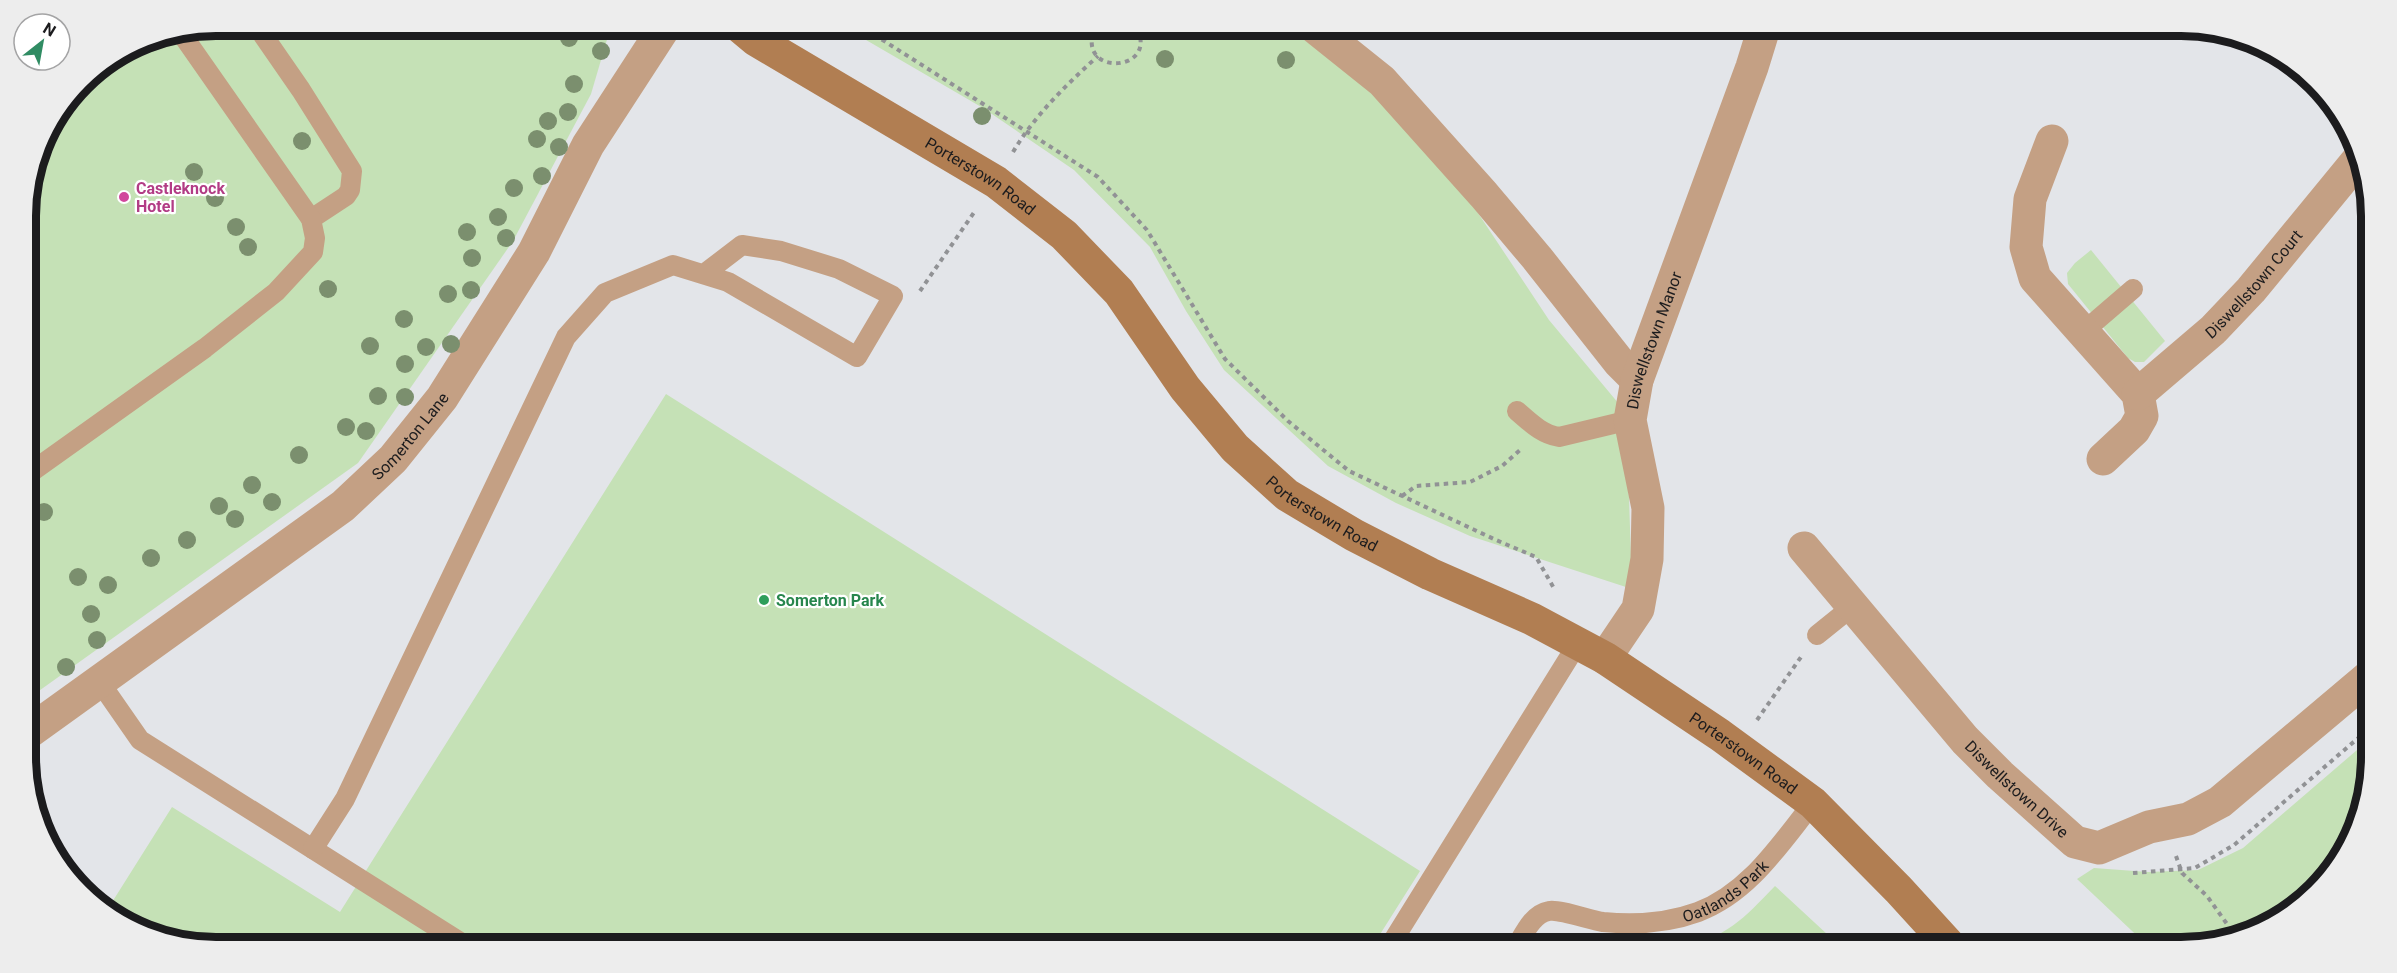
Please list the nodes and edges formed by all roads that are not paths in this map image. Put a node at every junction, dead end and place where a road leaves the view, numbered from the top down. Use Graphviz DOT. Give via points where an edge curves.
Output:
graph roads {
  1 [pos="263,36"];
  2 [pos="659,36"];
  3 [pos="751,36"];
  4 [pos="1325,36"];
  5 [pos="1762,36"];
  6 [pos="185,39"];
  7 [pos="2052,141"];
  8 [pos="2353,165"];
  9 [pos="311,219"];
  10 [pos="705,274"];
  11 [pos="2133,289"];
  12 [pos="2083,332"];
  13 [pos="1637,380"];
  14 [pos="2138,394"];
  15 [pos="1517,411"];
  16 [pos="1630,420"];
  17 [pos="2103,459"];
  18 [pos="36,469"];
  19 [pos="1804,548"];
  20 [pos="1853,606"];
  21 [pos="1817,635"];
  22 [pos="1591,651"];
  23 [pos="99,681"];
  24 [pos="2361,683"];
  25 [pos="36,727"];
  26 [pos="1813,803"];
  27 [pos="313,849"];
  28 [pos="452,937"];
  29 [pos="1396,937"];
  30 [pos="1522,937"];
  31 [pos="1942,937"];
  1 -- 9 [label="lane" via="352,171 346,196"];
  2 -- 23 [label="street, Somerton Lane" via="588,145 534,252 442,398 393,459 343,506"];
  3 -- 22 [label="street, Porterstown Road" via="996,182 1064,235 1119,292 1185,388 1235,448 1287,495 1354,535"];
  4 -- 13 [label="street" via="1382,81 1484,195 1618,362"];
  5 -- 13 [label="street, Diswellstown Manor"];
  6 -- 9 [label="lane"];
  7 -- 12 [label="street" via="2030,199 2026,247 2035,278"];
  8 -- 14 [label="street, Diswellstown Court" via="2251,290 2213,330"];
  9 -- 18 [label="lane" via="313,252 276,292 205,348"];
  10 -- 10 [label="lane" via="728,282 857,357 893,296 839,269 742,244"];
  10 -- 27 [label="lane" via="673,265 605,293 566,337 345,799"];
  11 -- 12 [label="lane"];
  12 -- 14 [label="street"];
  13 -- 16 [label="street, Diswellstown Manor"];
  14 -- 17 [label="street" via="2142,416 2134,430"];
  15 -- 16 [label="lane" via="1539,430 1559,437"];
  16 -- 22 [label="street, Diswellstown Manor" via="1648,508 1647,559 1638,609"];
  19 -- 20 [label="street, Diswellstown Drive"];
  20 -- 21 [label="lane"];
  20 -- 24 [label="street, Diswellstown Drive" via="1965,740 2000,775 2075,842 2099,848 2149,827 2188,819 2220,802"];
  22 -- 26 [label="street, Porterstown Road" via="1738,748"];
  22 -- 29 [label="lane"];
  23 -- 25 [label="street, Somerton Lane"];
  23 -- 27 [label="lane" via="140,740"];
  26 -- 30 [label="lane, Oatlands Park" via="1756,872 1726,899 1698,912 1663,922 1603,922 1550,910 1534,918"];
  26 -- 31 [label="street, Porterstown Road"];
  27 -- 28 [label="lane"];
}
